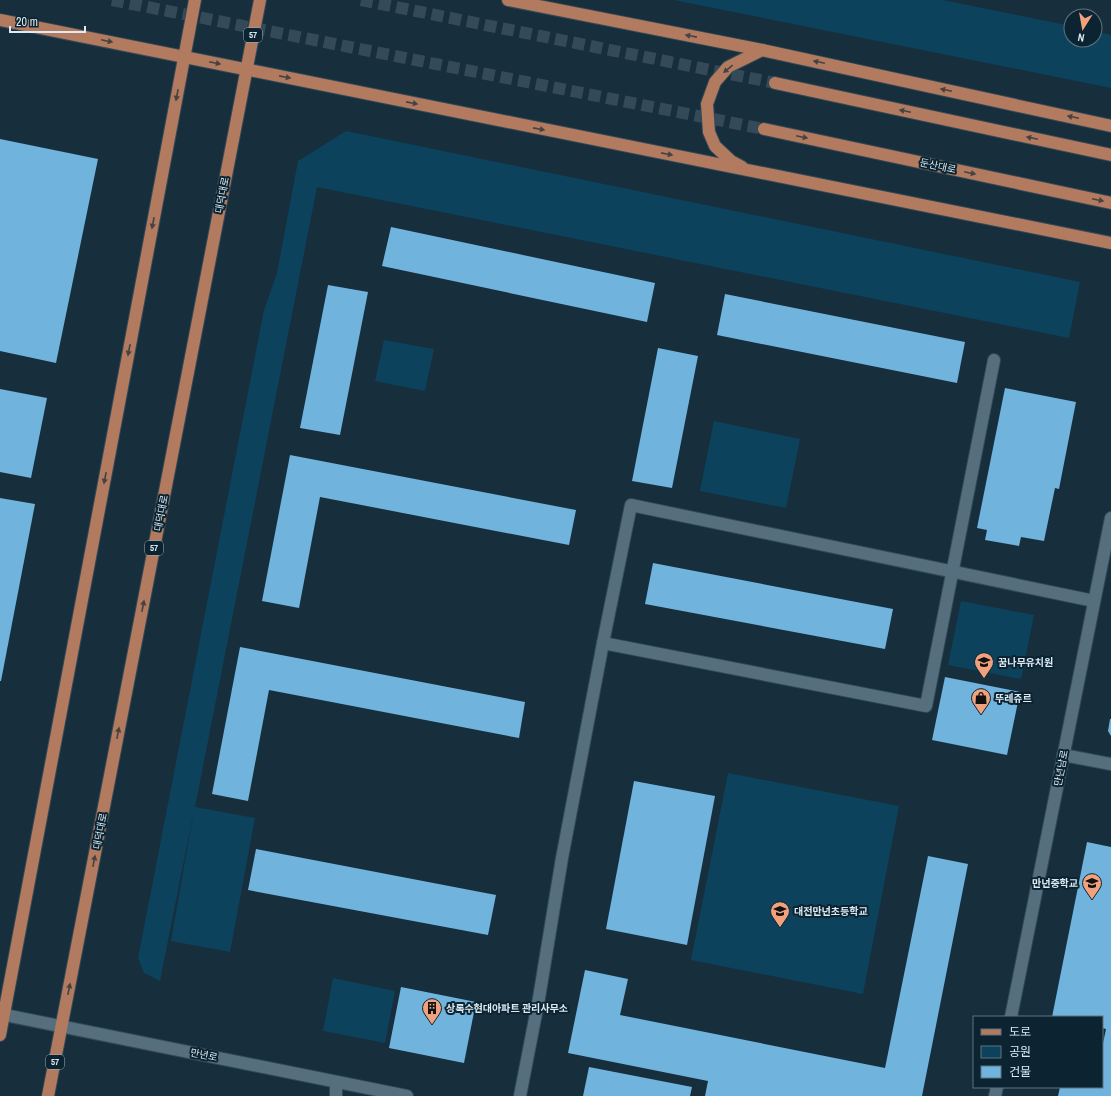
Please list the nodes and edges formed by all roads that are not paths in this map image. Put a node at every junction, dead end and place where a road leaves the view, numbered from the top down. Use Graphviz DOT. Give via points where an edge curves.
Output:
graph roads {
  1 [pos="195,0"];
  2 [pos="260,0"];
  3 [pos="508,0"];
  4 [pos="0,20"];
  5 [pos="762,50"];
  6 [pos="184,56"];
  7 [pos="246,69"];
  8 [pos="776,83"];
  9 [pos="1111,126"];
  10 [pos="764,129"];
  11 [pos="1111,155"];
  12 [pos="752,172"];
  13 [pos="1111,203"];
  14 [pos="1111,243"];
  15 [pos="994,360"];
  16 [pos="1111,518"];
  17 [pos="953,571"];
  18 [pos="1094,601"];
  19 [pos="603,644"];
  20 [pos="1063,755"];
  21 [pos="1111,764"];
  22 [pos="2,1014"];
  23 [pos="1011,1016"];
  24 [pos="62,1027"];
  25 [pos="0,1035"];
  26 [pos="336,1082"];
  27 [pos="48,1096"];
  28 [pos="336,1096"];
  29 [pos="407,1096"];
  30 [pos="520,1096"];
  1 -- 6 [label="main road"];
  2 -- 7 [label="main road, 대덕대로 / 57"];
  5 -- 3 [label="main road, one-way"];
  4 -- 6 [label="main road, one-way"];
  9 -- 5 [label="main road, one-way"];
  5 -- 12 [label="main road, one-way" via="728,67 714,82 707,104 709,132 715,146 731,161"];
  6 -- 7 [label="main road, one-way"];
  6 -- 22 [label="main road, one-way"];
  7 -- 12 [label="main road, one-way"];
  24 -- 7 [label="main road, 대덕대로 / 57, one-way"];
  11 -- 8 [label="main road, one-way"];
  10 -- 13 [label="main road, 둔산대로, one-way"];
  12 -- 14 [label="main road"];
  15 -- 17 [label="street"];
  16 -- 18 [label="street, 만년남로"];
  17 -- 18 [label="street"];
  17 -- 19 [label="street" via="926,706"];
  17 -- 19 [label="street" via="631,506"];
  18 -- 20 [label="street, 만년남로"];
  19 -- 30 [label="street"];
  20 -- 21 [label="street"];
  20 -- 23 [label="street, 만년남로"];
  22 -- 24 [label="street, 만년로"];
  22 -- 25 [label="main road"];
  24 -- 26 [label="street, 만년로"];
  24 -- 27 [label="main road, 대덕대로 / 57"];
  26 -- 28 [label="street"];
  26 -- 29 [label="street, 만년로"];
}
